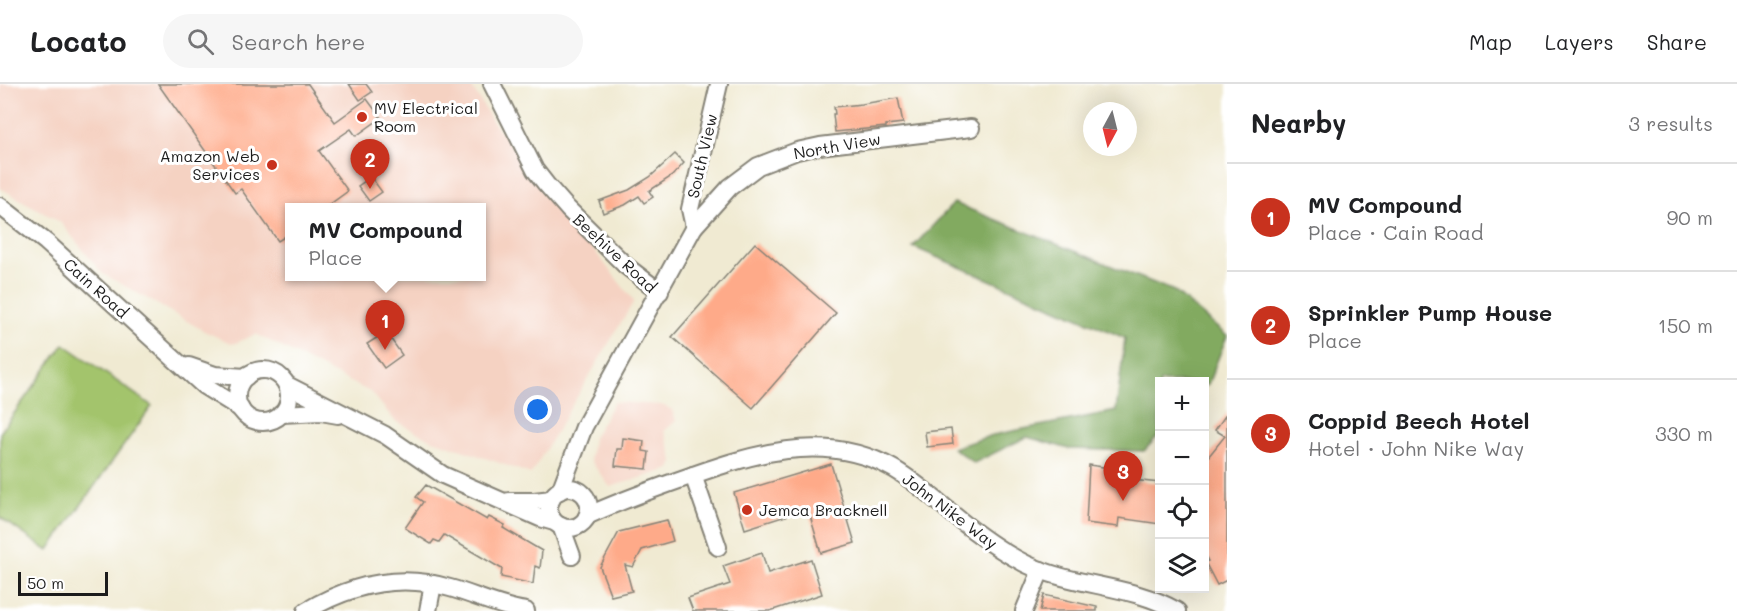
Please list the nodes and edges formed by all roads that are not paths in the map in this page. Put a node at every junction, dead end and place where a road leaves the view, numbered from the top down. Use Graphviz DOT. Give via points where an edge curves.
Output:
graph roads {
  1 [pos="492,84"];
  2 [pos="719,84"];
  3 [pos="971,128"];
  4 [pos="4,211"];
  5 [pos="694,227"];
  6 [pos="660,292"];
  7 [pos="180,363"];
  8 [pos="246,377"];
  9 [pos="287,385"];
  10 [pos="241,409"];
  11 [pos="281,414"];
  12 [pos="348,417"];
  13 [pos="693,475"];
  14 [pos="568,494"];
  15 [pos="506,501"];
  16 [pos="616,502"];
  17 [pos="570,523"];
  18 [pos="718,547"];
  19 [pos="1041,570"];
  20 [pos="433,584"];
  21 [pos="306,611"];
  22 [pos="428,611"];
  23 [pos="526,611"];
  24 [pos="1024,611"];
  25 [pos="1177,611"];
  1 -- 6 [label="street, Beehive Road" via="546,184 626,266"];
  2 -- 5 [label="street, South View" via="690,208"];
  3 -- 5 [label="street, North View" via="820,146 774,159 737,181"];
  4 -- 7 [label="street, Cain Road" via="46,242"];
  5 -- 6 [label="street, North View"];
  6 -- 14 [label="street, Beehive Road" via="584,427 572,460"];
  7 -- 8 [label="street, Cain Road" via="206,373"];
  7 -- 10 [label="street, Cain Road" via="204,386"];
  8 -- 9 [label="street" via="266,370"];
  8 -- 10 [label="street" via="238,388"];
  9 -- 11 [label="street" via="288,402"];
  9 -- 12 [label="street"];
  10 -- 11 [label="street" via="250,418 263,422"];
  11 -- 12 [label="street" via="321,412"];
  12 -- 15 [label="street" via="385,435 443,475"];
  13 -- 16 [label="street, John Nike Way"];
  13 -- 18 [label="street"];
  13 -- 19 [label="street, John Nike Way" via="789,448 843,450 892,468 919,485 981,537"];
  14 -- 15 [label="street" via="534,501"];
  14 -- 16 [label="street, John Nike Way"];
  14 -- 17 [label="street" via="588,506"];
  14 -- 17 [label="street" via="549,510"];
  15 -- 17 [label="street" via="540,518"];
  16 -- 17 [label="street, John Nike Way"];
  19 -- 24 [label="street"];
  19 -- 25 [label="street, John Nike Way" via="1143,595"];
  20 -- 21 [label="street" via="380,583 330,597"];
  20 -- 22 [label="street"];
  20 -- 23 [label="street"];
}
